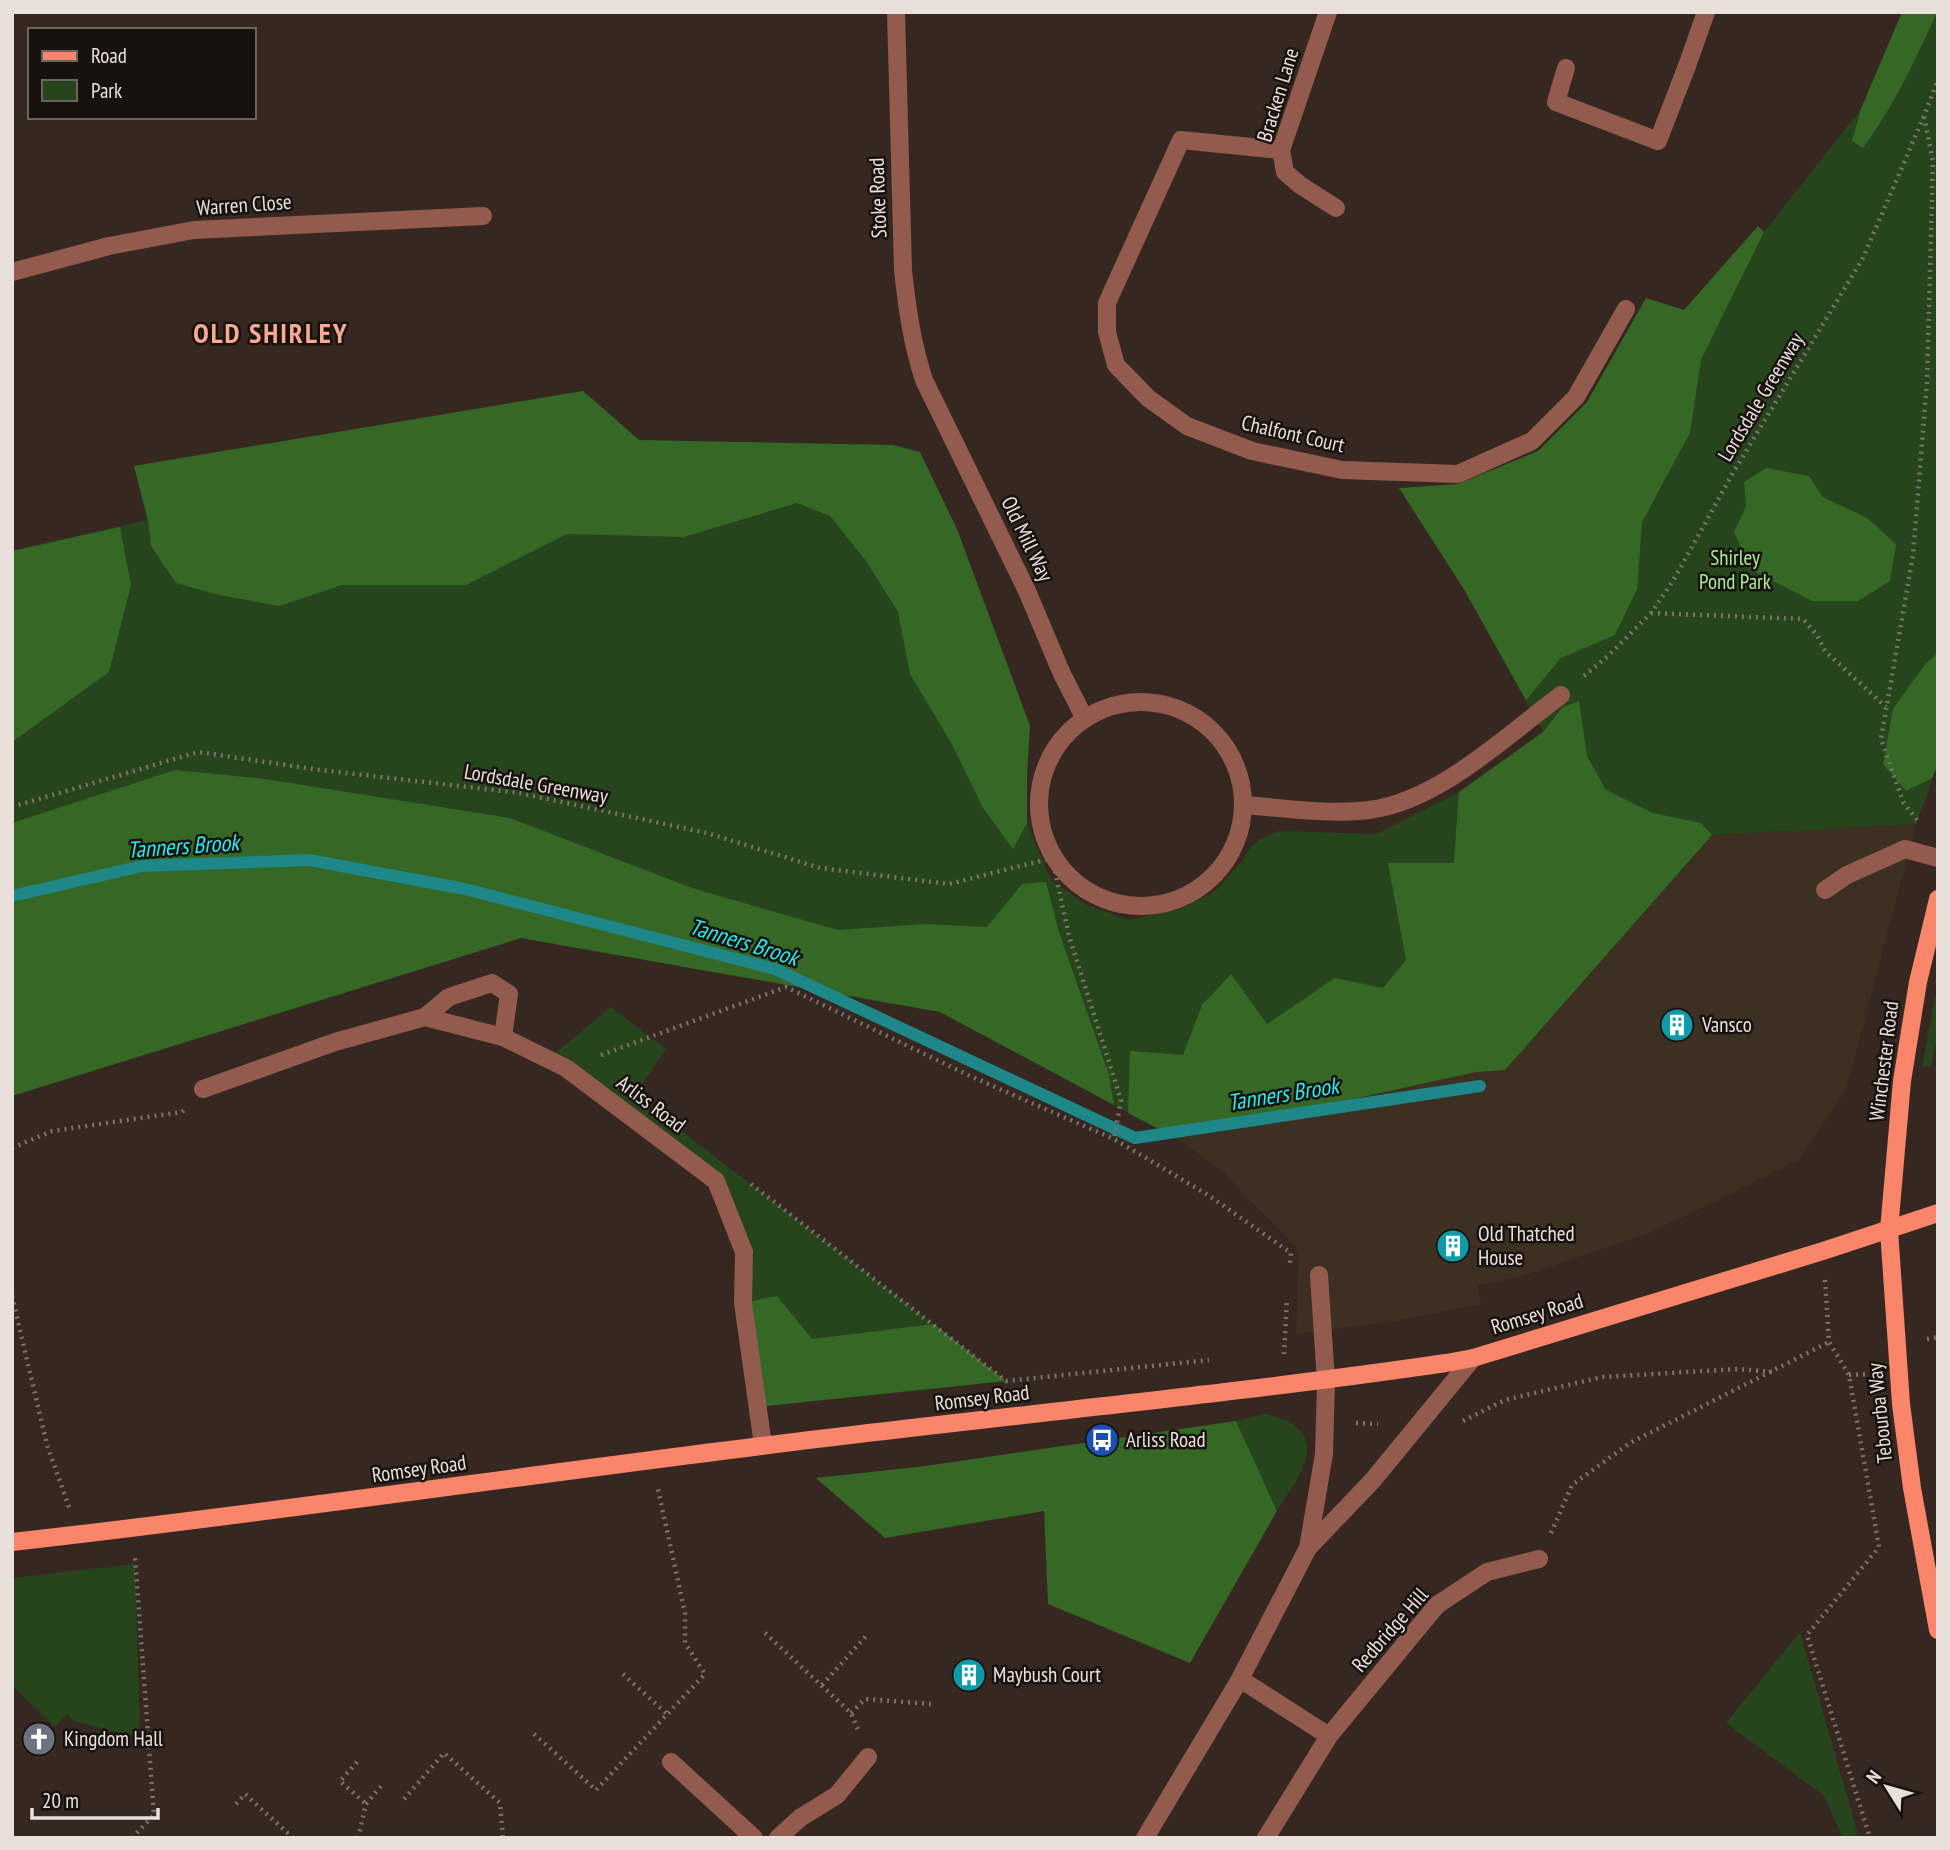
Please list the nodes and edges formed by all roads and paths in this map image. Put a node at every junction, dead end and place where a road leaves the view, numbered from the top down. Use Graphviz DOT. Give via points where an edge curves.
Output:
graph roads {
  1 [pos="896,12"];
  2 [pos="1328,12"];
  3 [pos="1706,12"];
  4 [pos="1566,68"];
  5 [pos="1938,80"];
  6 [pos="1924,116"];
  7 [pos="1281,150"];
  8 [pos="1336,208"];
  9 [pos="483,216"];
  10 [pos="12,272"];
  11 [pos="1626,309"];
  12 [pos="925,380"];
  13 [pos="1651,613"];
  14 [pos="1561,695"];
  15 [pos="1886,707"];
  16 [pos="1085,719"];
  17 [pos="1245,804"];
  18 [pos="12,807"];
  19 [pos="1917,852"];
  20 [pos="1052,858"];
  21 [pos="1938,858"];
  22 [pos="1825,890"];
  23 [pos="1938,899"];
  24 [pos="425,1017"];
  25 [pos="503,1037"];
  26 [pos="566,1068"];
  27 [pos="203,1089"];
  28 [pos="1114,1139"];
  29 [pos="12,1148"];
  30 [pos="745,1179"];
  31 [pos="1938,1213"];
  32 [pos="1889,1230"];
  33 [pos="1823,1251"];
  34 [pos="1290,1265"];
  35 [pos="1319,1275"];
  36 [pos="1288,1290"];
  37 [pos="12,1296"];
  38 [pos="1829,1342"];
  39 [pos="1473,1357"];
  40 [pos="1214,1359"];
  41 [pos="1773,1372"];
  42 [pos="1326,1381"];
  43 [pos="1281,1386"];
  44 [pos="1325,1426"];
  45 [pos="1413,1431"];
  46 [pos="763,1446"];
  47 [pos="652,1461"];
  48 [pos="133,1528"];
  49 [pos="79,1534"];
  50 [pos="12,1542"];
  51 [pos="1308,1548"];
  52 [pos="1539,1559"];
  53 [pos="1938,1630"];
  54 [pos="765,1633"];
  55 [pos="867,1635"];
  56 [pos="623,1674"];
  57 [pos="1240,1679"];
  58 [pos="822,1685"];
  59 [pos="932,1704"];
  60 [pos="852,1713"];
  61 [pos="667,1714"];
  62 [pos="534,1734"];
  63 [pos="1329,1736"];
  64 [pos="867,1757"];
  65 [pos="357,1762"];
  66 [pos="671,1762"];
  67 [pos="383,1785"];
  68 [pos="404,1799"];
  69 [pos="236,1804"];
  70 [pos="366,1804"];
  71 [pos="132,1838"];
  72 [pos="293,1838"];
  73 [pos="358,1838"];
  74 [pos="503,1838"];
  75 [pos="754,1838"];
  76 [pos="778,1838"];
  77 [pos="1145,1838"];
  78 [pos="1266,1838"];
  79 [pos="1870,1838"];
  1 -- 12 [label="street, Stoke Road" via="903,270 912,337"];
  2 -- 7 [label="street, Bracken Lane"];
  3 -- 4 [label="street" via="1658,141 1556,102"];
  5 -- 6 [label="path, Lordsdale Greenway"];
  6 -- 13 [label="path, Lordsdale Greenway" via="1863,258"];
  6 -- 15 [label="path" via="1933,162 1927,381 1913,555"];
  7 -- 8 [label="street, Bracken Lane" via="1284,172"];
  7 -- 11 [label="street, Chalfont Court" via="1181,140 1107,303 1107,332 1116,365 1147,398 1187,426 1252,451 1342,470 1458,474 1532,441 1576,397"];
  9 -- 10 [label="street, Warren Close" via="194,230 108,246"];
  12 -- 16 [label="street, Old Mill Way"];
  13 -- 14 [label="path, Lordsdale Greenway"];
  13 -- 15 [label="path" via="1803,619 1825,651"];
  14 -- 17 [label="street" via="1452,777 1409,799 1370,810"];
  15 -- 19 [label="path" via="1881,738 1903,802 1924,830"];
  16 -- 17 [label="street" via="1104,708 1139,701 1174,706 1195,717 1222,741 1238,772"];
  16 -- 20 [label="street" via="1060,739 1046,764 1037,798 1039,825"];
  17 -- 20 [label="street" via="1230,855 1208,882 1177,900 1129,906 1095,897 1066,876"];
  18 -- 20 [label="path, Lordsdale Greenway" via="198,752 520,793 707,833 820,868 949,884"];
  19 -- 21 [label="street"];
  19 -- 22 [label="street" via="1905,849"];
  20 -- 28 [label="path" via="1069,936 1121,1100"];
  23 -- 32 [label="main road, Winchester Road" via="1918,982 1902,1081"];
  24 -- 25 [label="street, Arliss Road"];
  24 -- 25 [label="street, Arliss Road" via="449,997 492,983 509,994"];
  24 -- 27 [label="street, Arliss Road" via="335,1042"];
  25 -- 26 [label="street, Arliss Road"];
  26 -- 28 [label="path" via="786,987"];
  26 -- 46 [label="street, Arliss Road" via="716,1181 744,1252 743,1303"];
  27 -- 29 [label="path" via="182,1112 52,1131"];
  28 -- 34 [label="path" via="1291,1252"];
  30 -- 40 [label="path" via="1006,1381"];
  31 -- 32 [label="main road, Romsey Road"];
  32 -- 33 [label="main road, Romsey Road"];
  32 -- 53 [label="main road, Tebourba Way" via="1901,1404"];
  33 -- 38 [label="path"];
  33 -- 39 [label="main road, Romsey Road"];
  35 -- 42 [label="street"];
  36 -- 43 [label="path"];
  37 -- 49 [label="path" via="47,1446"];
  38 -- 41 [label="path"];
  38 -- 79 [label="path" via="1849,1375 1879,1547 1807,1635"];
  39 -- 42 [label="main road, Romsey Road"];
  39 -- 45 [label="street"];
  41 -- 45 [label="path" via="1738,1369 1602,1377 1506,1400 1433,1436"];
  41 -- 52 [label="path" via="1630,1443 1572,1485"];
  42 -- 43 [label="main road, Romsey Road"];
  42 -- 44 [label="street"];
  43 -- 46 [label="main road, Romsey Road"];
  44 -- 45 [label="path" via="1367,1422"];
  44 -- 51 [label="street"];
  45 -- 51 [label="street"];
  46 -- 47 [label="main road, Romsey Road"];
  47 -- 48 [label="main road, Romsey Road"];
  47 -- 61 [label="path" via="685,1613 685,1643 705,1674"];
  48 -- 49 [label="main road, Romsey Road"];
  48 -- 71 [label="path" via="154,1815"];
  49 -- 50 [label="main road, Romsey Road"];
  51 -- 57 [label="street"];
  52 -- 63 [label="street, Redbridge Hill" via="1487,1572 1437,1605"];
  54 -- 58 [label="path"];
  55 -- 58 [label="path"];
  56 -- 61 [label="path"];
  57 -- 63 [label="street"];
  57 -- 77 [label="street"];
  58 -- 60 [label="path"];
  59 -- 60 [label="path" via="865,1699"];
  60 -- 64 [label="path"];
  61 -- 62 [label="path" via="596,1790"];
  63 -- 78 [label="street, Redbridge Hill"];
  64 -- 76 [label="street" via="837,1795"];
  65 -- 70 [label="path" via="340,1781"];
  66 -- 75 [label="street"];
  67 -- 70 [label="path"];
  68 -- 74 [label="path" via="444,1753 500,1803"];
  69 -- 72 [label="path" via="245,1794"];
  70 -- 73 [label="path"];
}
